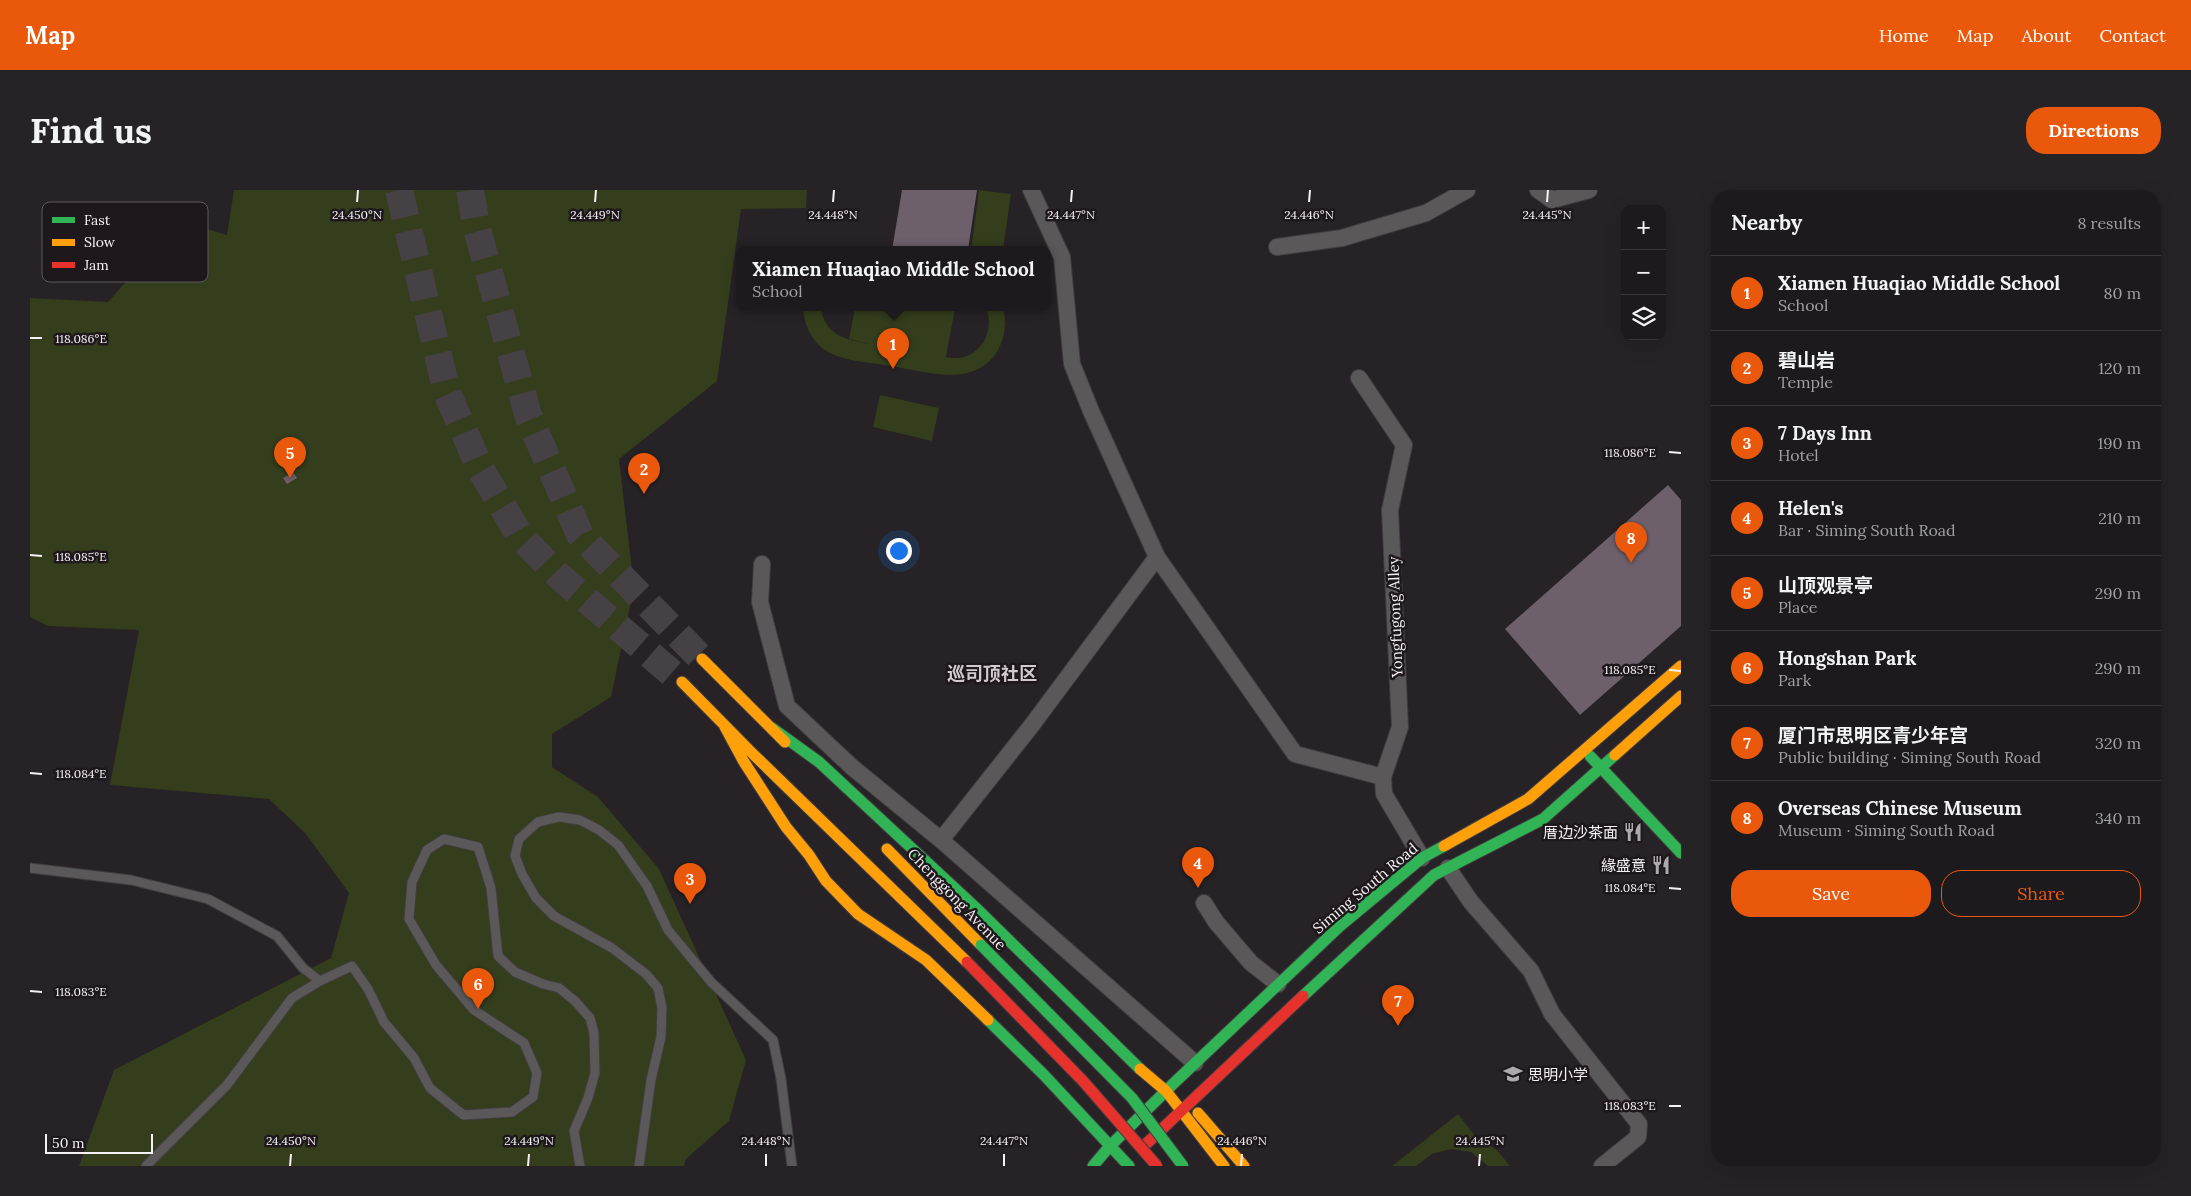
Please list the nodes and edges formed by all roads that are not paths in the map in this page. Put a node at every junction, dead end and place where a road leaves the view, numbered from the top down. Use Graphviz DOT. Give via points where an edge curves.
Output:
graph roads {
  1 [pos="1031,190"];
  2 [pos="1467,190"];
  3 [pos="1538,190"];
  4 [pos="1589,190"];
  5 [pos="1277,247"];
  6 [pos="1359,378"];
  7 [pos="1158,557"];
  8 [pos="762,564"];
  9 [pos="702,660"];
  10 [pos="1681,666"];
  11 [pos="682,682"];
  12 [pos="1681,696"];
  13 [pos="725,727"];
  14 [pos="772,728"];
  15 [pos="1583,749"];
  16 [pos="1600,766"];
  17 [pos="818,777"];
  18 [pos="1383,777"];
  19 [pos="878,840"];
  20 [pos="941,840"];
  21 [pos="1681,853"];
  22 [pos="1422,858"];
  23 [pos="30,868"];
  24 [pos="1448,868"];
  25 [pos="1204,903"];
  26 [pos="320,981"];
  27 [pos="1278,984"];
  28 [pos="1195,1063"];
  29 [pos="1169,1087"];
  30 [pos="1184,1106"];
  31 [pos="1109,1147"];
  32 [pos="1100,1164"];
  33 [pos="1127,1165"];
  34 [pos="146,1166"];
  35 [pos="580,1166"];
  36 [pos="640,1166"];
  37 [pos="792,1166"];
  38 [pos="1157,1166"];
  39 [pos="1184,1166"];
  40 [pos="1224,1166"];
  41 [pos="1244,1166"];
  42 [pos="1602,1166"];
  1 -- 7 [label="street" via="1062,257 1072,364"];
  2 -- 5 [label="street" via="1426,213 1342,238"];
  3 -- 4 [label="street" via="1552,200"];
  6 -- 18 [label="street, Yongfugong Alley" via="1404,445 1390,510 1400,726"];
  7 -- 18 [label="street" via="1295,754"];
  7 -- 20 [label="street"];
  8 -- 20 [label="street" via="760,602 787,706 852,767"];
  9 -- 14 [label="main road"];
  10 -- 15 [label="main road, Siming South Road"];
  11 -- 13 [label="main road"];
  12 -- 16 [label="main road"];
  13 -- 31 [label="main road" via="786,827 826,881 858,914 926,960 1044,1075"];
  13 -- 38 [label="main road, bridge" via="967,962 1083,1080"];
  14 -- 17 [label="main road"];
  14 -- 29 [label="main road" via="819,762 975,907 1139,1068"];
  15 -- 16 [label="main road"];
  15 -- 22 [label="main road, Siming South Road" via="1528,799"];
  16 -- 21 [label="main road"];
  16 -- 24 [label="main road" via="1543,819"];
  18 -- 22 [label="street" via="1384,794"];
  19 -- 39 [label="main road, Chenggong Avenue, bridge" via="1132,1098"];
  20 -- 28 [label="street"];
  22 -- 27 [label="main road, Siming South Road" via="1340,926"];
  23 -- 26 [label="lane" via="131,880 208,899 277,936 303,968"];
  24 -- 30 [label="main road" via="1434,876 1355,946"];
  24 -- 42 [label="street" via="1472,902 1531,971 1552,1014 1639,1124 1638,1137"];
  25 -- 27 [label="street" via="1251,963"];
  26 -- 34 [label="lane" via="292,998 227,1085"];
  26 -- 35 [label="lane" via="352,966 384,1022 414,1058 430,1088 464,1115 512,1112 533,1097 537,1073 524,1043 474,1010 436,965 409,919 412,882 427,850 444,839 478,847 492,888 498,956 515,972 559,988 590,1018 594,1033 595,1073 574,1131"];
  27 -- 28 [label="main road, Siming South Road"];
  28 -- 29 [label="main road, Siming South Road"];
  29 -- 30 [label="main road"];
  29 -- 31 [label="main road, Siming South Road"];
  30 -- 33 [label="main road"];
  30 -- 40 [label="main road"];
  30 -- 41 [label="main road"];
  31 -- 32 [label="main road, Siming South Road"];
  31 -- 33 [label="main road"];
  36 -- 37 [label="lane" via="661,1037 662,1008 658,988 646,974 612,948 554,916 536,898 515,856 519,838 538,822 559,817 580,820 618,845 646,886 668,930 711,982 774,1040"];
}
